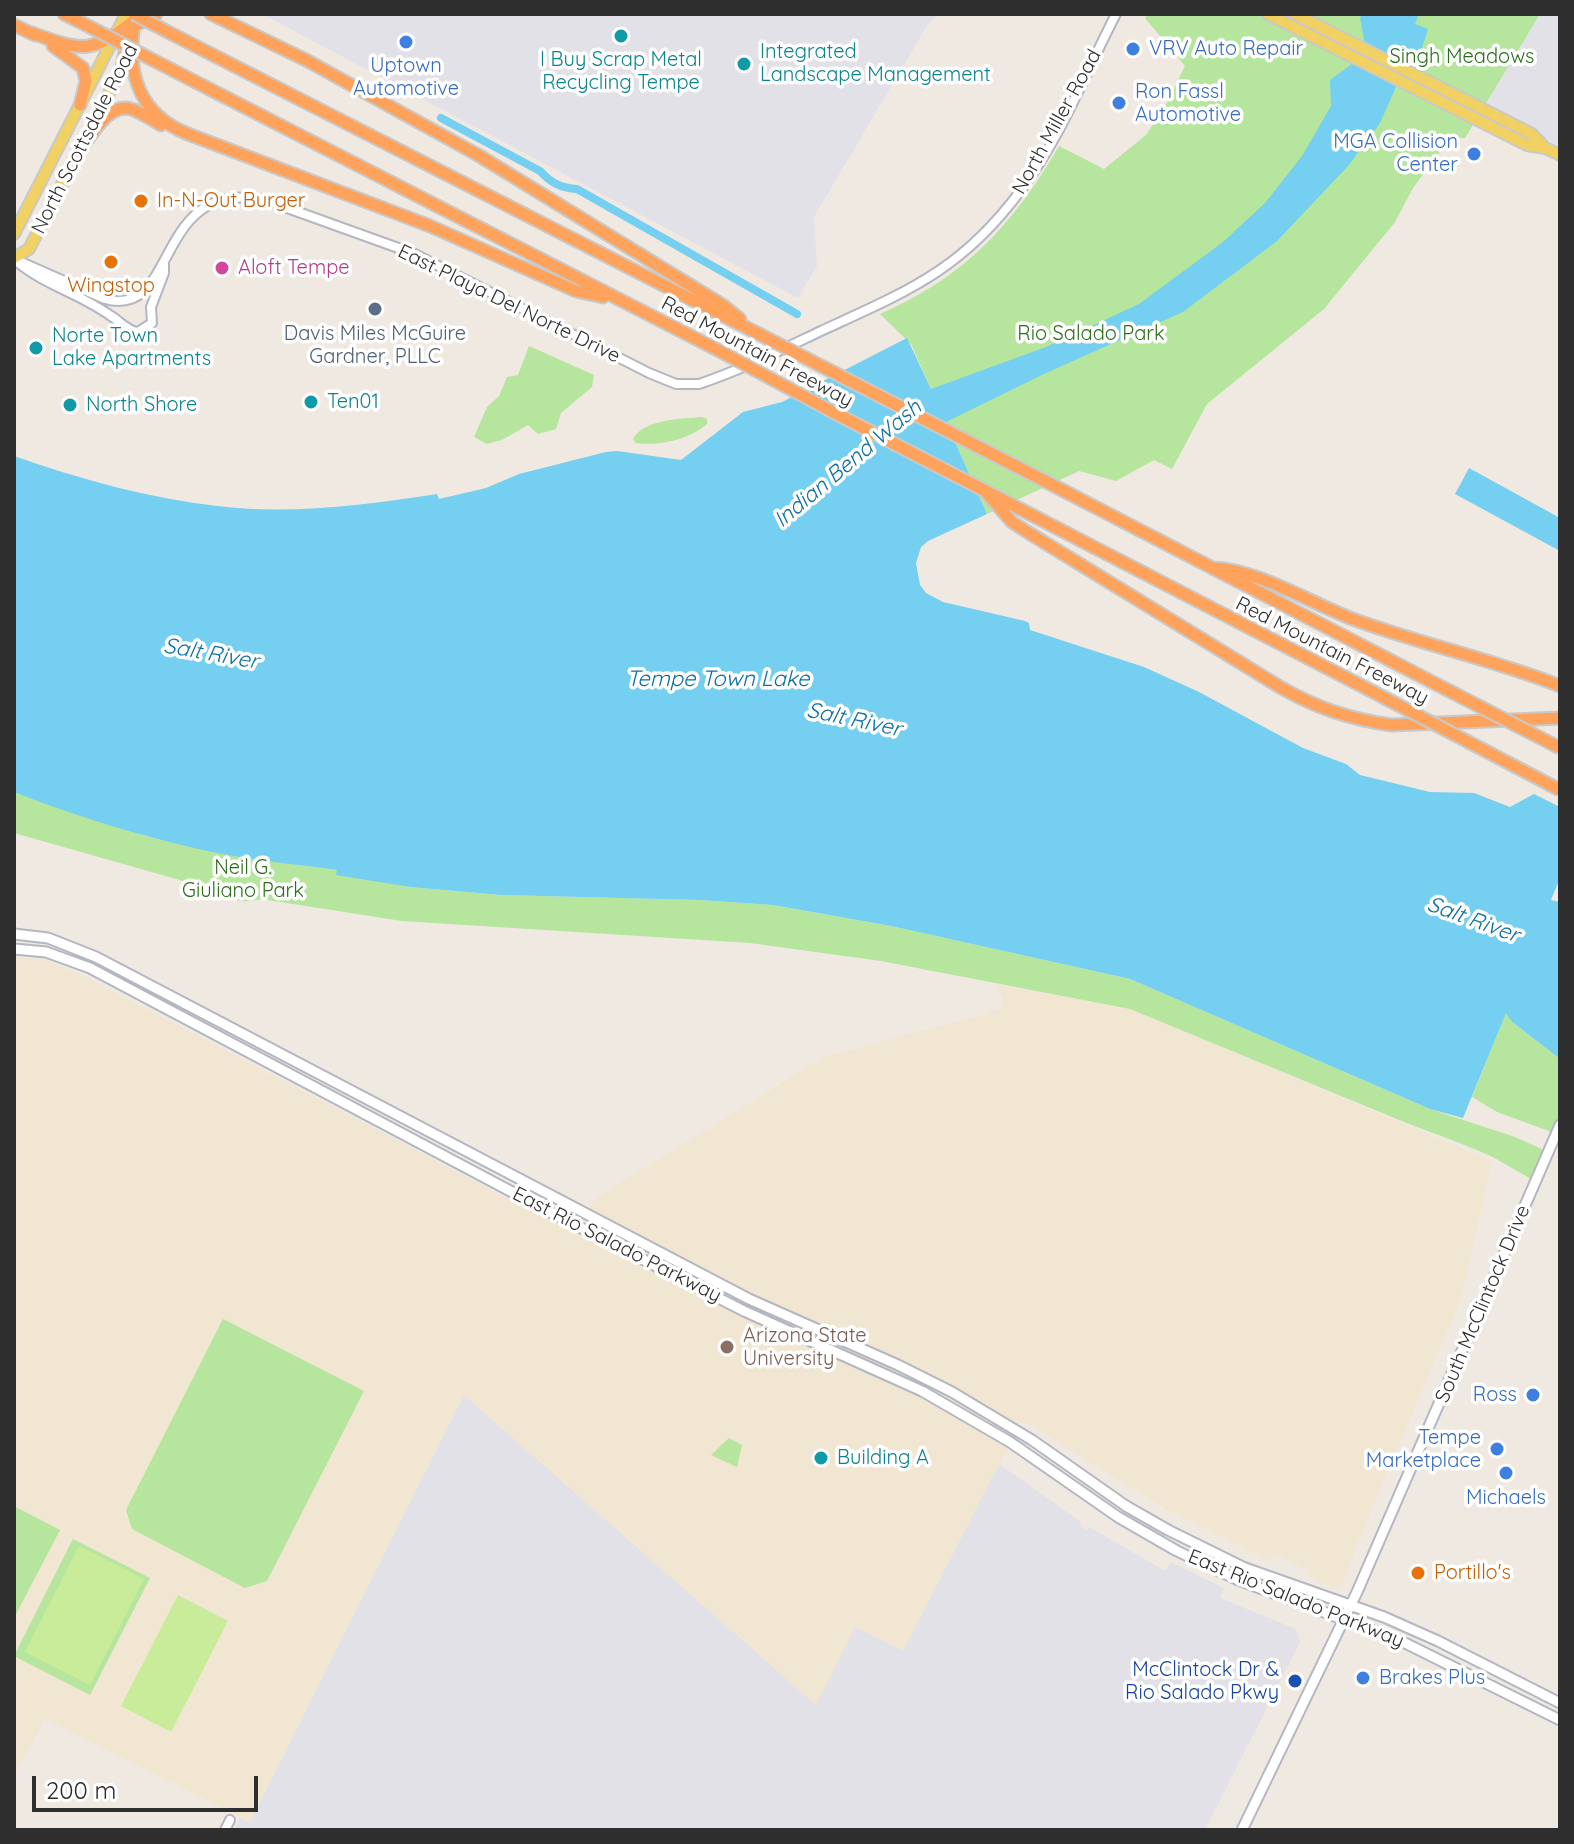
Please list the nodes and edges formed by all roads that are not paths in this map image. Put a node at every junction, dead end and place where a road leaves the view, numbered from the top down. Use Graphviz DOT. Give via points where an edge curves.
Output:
graph roads {
  1 [pos="64,14"];
  2 [pos="211,14"];
  3 [pos="1116,14"];
  4 [pos="1268,14"];
  5 [pos="1295,14"];
  6 [pos="225,17"];
  7 [pos="136,19"];
  8 [pos="14,25"];
  9 [pos="32,33"];
  10 [pos="132,47"];
  11 [pos="108,51"];
  12 [pos="122,67"];
  13 [pos="1408,78"];
  14 [pos="80,105"];
  15 [pos="188,134"];
  16 [pos="78,153"];
  17 [pos="1560,155"];
  18 [pos="14,234"];
  19 [pos="14,259"];
  20 [pos="164,264"];
  21 [pos="131,300"];
  22 [pos="619,301"];
  23 [pos="151,307"];
  24 [pos="123,325"];
  25 [pos="757,333"];
  26 [pos="699,384"];
  27 [pos="984,490"];
  28 [pos="1208,567"];
  29 [pos="1560,686"];
  30 [pos="1560,718"];
  31 [pos="1560,748"];
  32 [pos="1560,790"];
  33 [pos="14,934"];
  34 [pos="14,949"];
  35 [pos="1560,1125"];
  36 [pos="1351,1604"];
  37 [pos="1344,1619"];
  38 [pos="1560,1703"];
  39 [pos="1560,1720"];
  40 [pos="230,1820"];
  41 [pos="225,1830"];
  42 [pos="1242,1830"];
  1 -- 22 [label="highway, Red Mountain Freeway, bridge"];
  2 -- 6 [label="highway"];
  3 -- 26 [label="street, North Miller Road" via="1037,167 979,240 912,289"];
  4 -- 13 [label="main road"];
  5 -- 13 [label="main road"];
  6 -- 25 [label="highway" via="478,155 724,306"];
  7 -- 9 [label="highway" via="99,44 83,48"];
  7 -- 10 [label="highway"];
  7 -- 11 [label="highway"];
  7 -- 12 [label="highway"];
  7 -- 25 [label="highway, Red Mountain Freeway, bridge"];
  8 -- 9 [label="highway"];
  9 -- 14 [label="highway" via="83,68 86,81"];
  10 -- 12 [label="main road, North Scottsdale Road"];
  10 -- 15 [label="highway" via="145,102 165,123"];
  11 -- 14 [label="main road, North Scottsdale Road"];
  12 -- 16 [label="main road, North Scottsdale Road"];
  13 -- 17 [label="main road" via="1527,145"];
  14 -- 18 [label="main road, North Scottsdale Road"];
  15 -- 16 [label="highway" via="121,108 107,116"];
  15 -- 22 [label="highway" via="430,226 576,291"];
  16 -- 19 [label="main road, North Scottsdale Road" via="29,249"];
  19 -- 21 [label="street" via="105,299"];
  19 -- 24 [label="street"];
  20 -- 21 [label="street, East Playa Del Norte Drive"];
  20 -- 23 [label="street, East Playa Del Norte Drive"];
  20 -- 26 [label="street, East Playa Del Norte Drive" via="185,225 203,207 236,196 265,200 415,254 664,380"];
  21 -- 23 [label="street"];
  21 -- 24 [label="street, East Playa Del Norte Drive" via="121,312"];
  22 -- 27 [label="highway, Red Mountain Freeway, bridge"];
  23 -- 24 [label="street, East Playa Del Norte Drive" via="152,323 144,331"];
  25 -- 28 [label="highway, Red Mountain Freeway, bridge"];
  27 -- 30 [label="highway" via="1012,522 1321,709 1391,725"];
  27 -- 32 [label="highway, Red Mountain Freeway, bridge"];
  28 -- 29 [label="highway" via="1236,569 1351,618"];
  28 -- 31 [label="highway, Red Mountain Freeway, bridge"];
  33 -- 36 [label="main road, East Rio Salado Parkway" via="48,938 96,957 749,1299 939,1386 1032,1440 1126,1506 1201,1547 1245,1568"];
  34 -- 37 [label="main road, East Rio Salado Parkway" via="46,952 90,968 754,1316 922,1391 1008,1440 1177,1551"];
  35 -- 36 [label="main road, South McClintock Drive"];
  36 -- 37 [label="main road, South McClintock Drive"];
  36 -- 38 [label="main road, East Rio Salado Parkway"];
  37 -- 39 [label="main road, East Rio Salado Parkway" via="1401,1641"];
  37 -- 42 [label="main road, South McClintock Drive"];
  40 -- 41 [label="street"];
}
